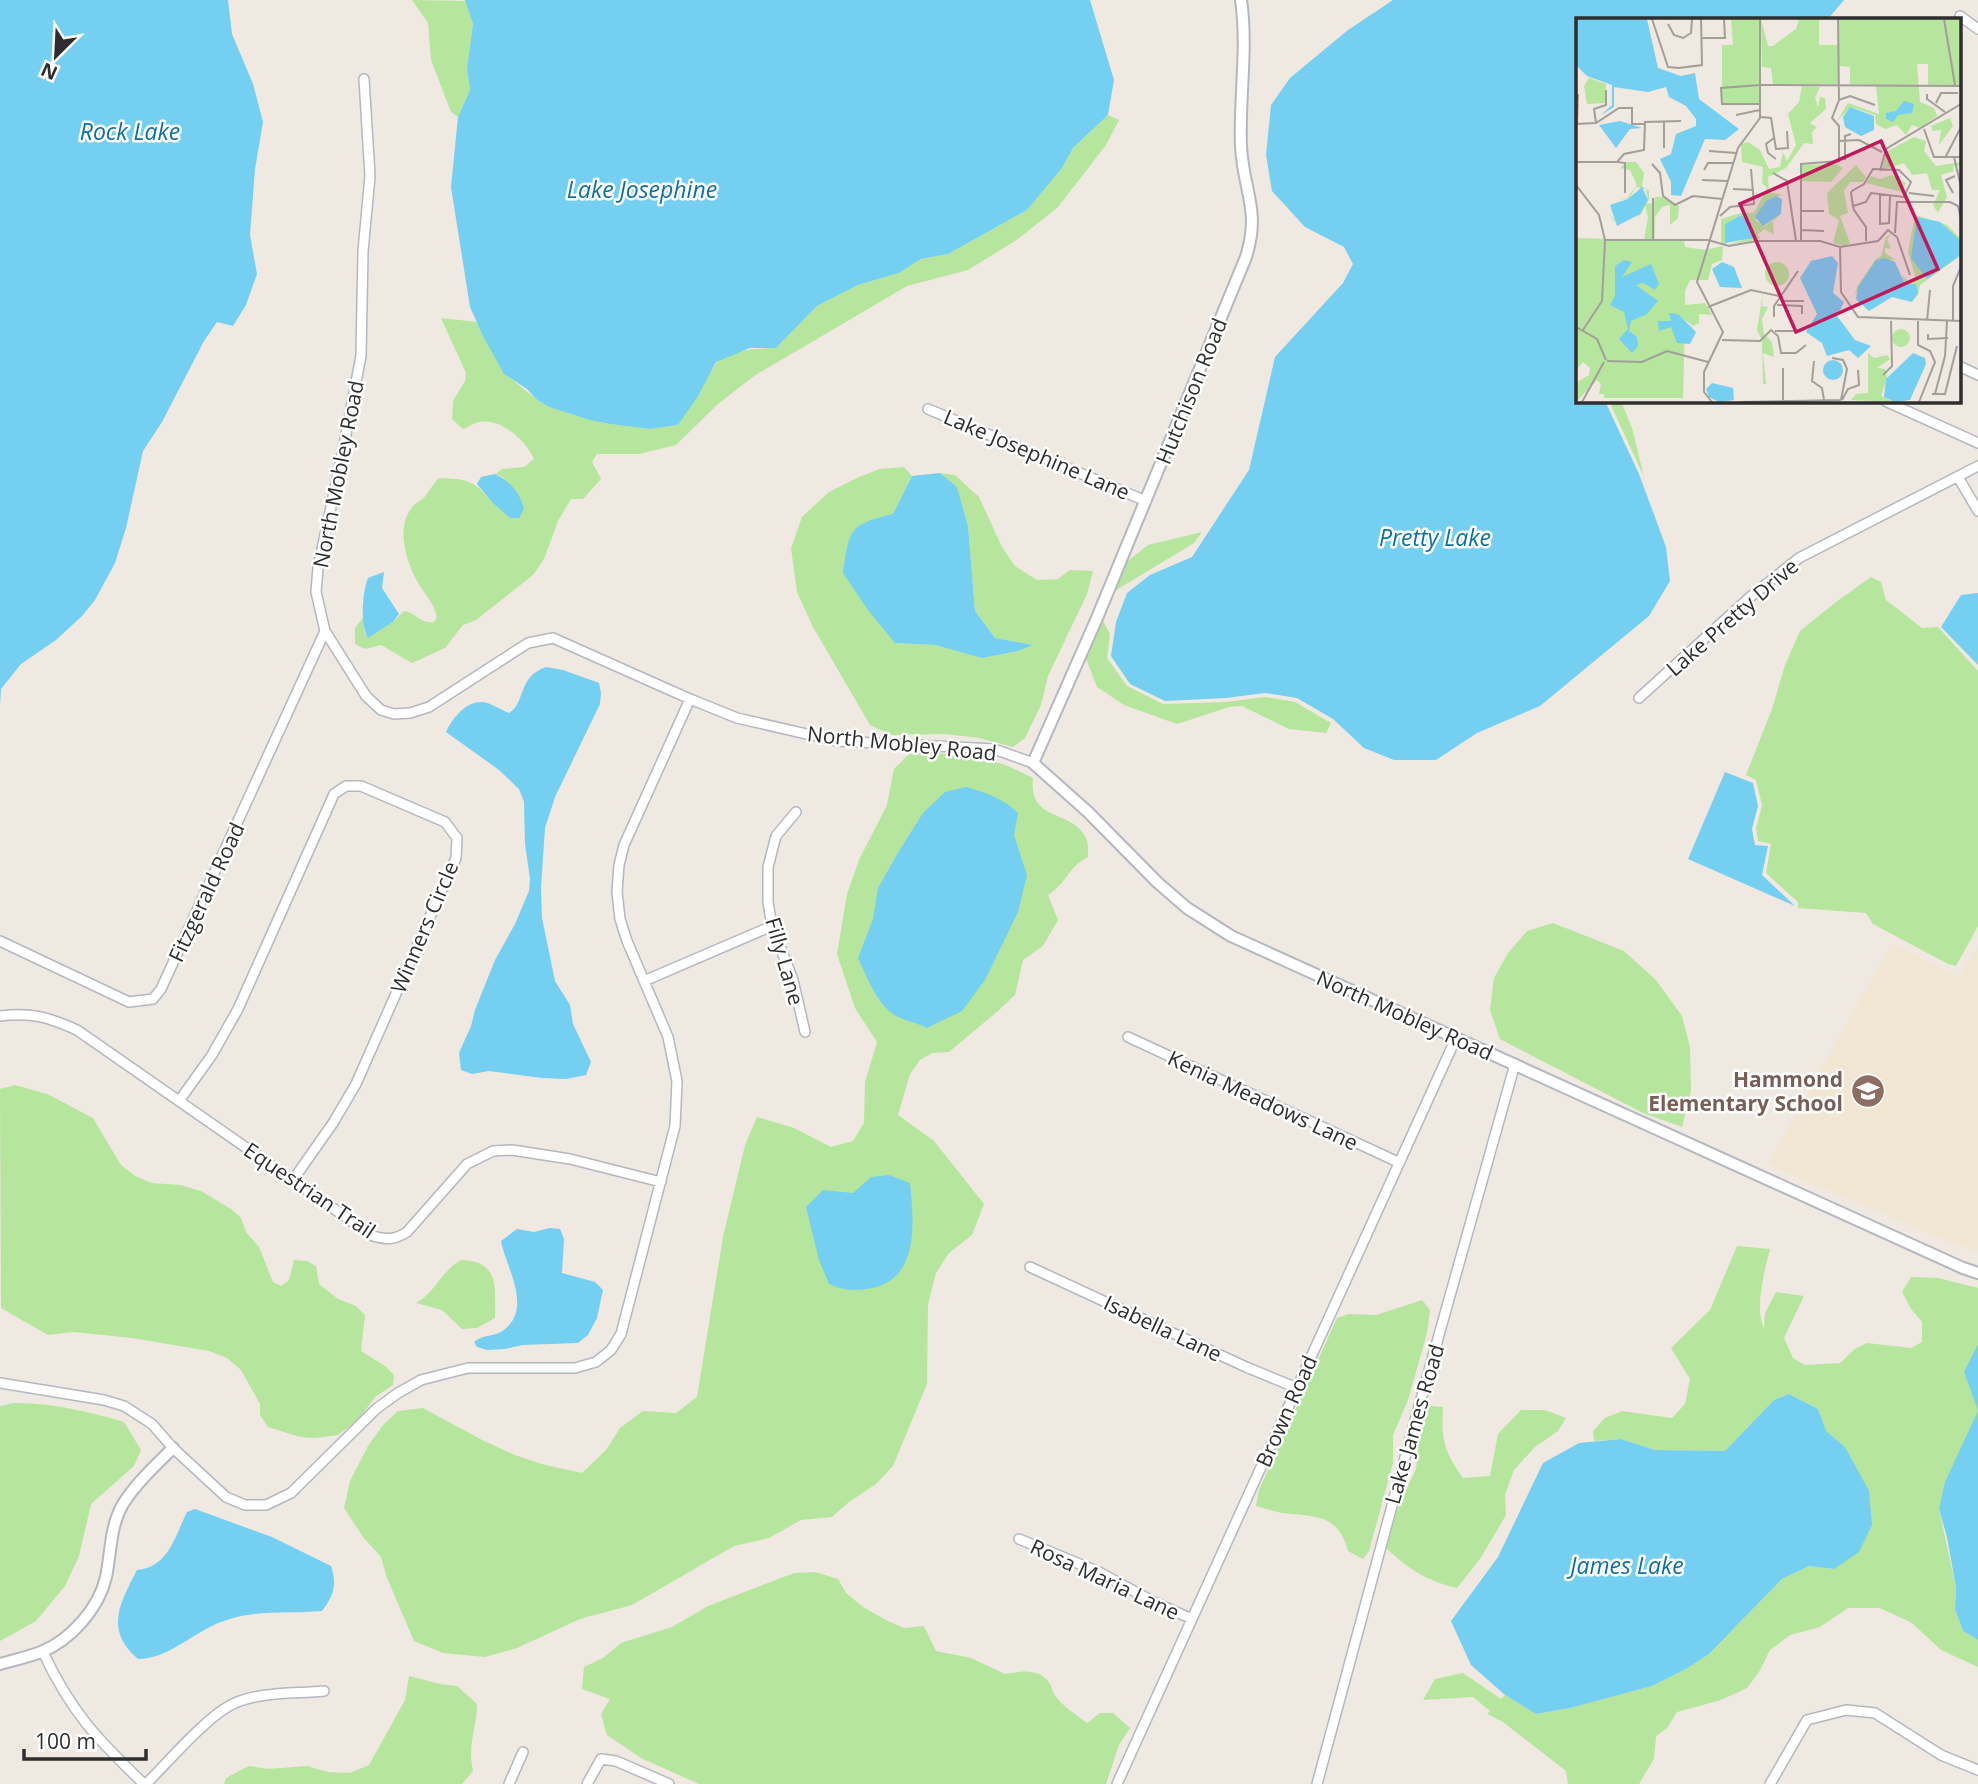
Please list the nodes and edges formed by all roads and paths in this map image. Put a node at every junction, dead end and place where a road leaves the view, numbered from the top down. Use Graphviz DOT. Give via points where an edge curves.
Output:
graph roads {
  1 [pos="1241,0"];
  2 [pos="1960,16"];
  3 [pos="1978,29"];
  4 [pos="364,79"];
  5 [pos="1960,366"];
  6 [pos="1978,375"];
  7 [pos="1887,402"];
  8 [pos="928,409"];
  9 [pos="1978,443"];
  10 [pos="1978,467"];
  11 [pos="1958,477"];
  12 [pos="1146,500"];
  13 [pos="1978,511"];
  14 [pos="325,631"];
  15 [pos="1639,698"];
  16 [pos="690,699"];
  17 [pos="1033,763"];
  18 [pos="796,812"];
  19 [pos="772,926"];
  20 [pos="0,941"];
  21 [pos="644,981"];
  22 [pos="0,1016"];
  23 [pos="805,1032"];
  24 [pos="1128,1037"];
  25 [pos="1456,1038"];
  26 [pos="1515,1065"];
  27 [pos="179,1101"];
  28 [pos="1398,1163"];
  29 [pos="293,1180"];
  30 [pos="661,1182"];
  31 [pos="1030,1266"];
  32 [pos="1978,1273"];
  33 [pos="0,1383"];
  34 [pos="1297,1388"];
  35 [pos="173,1448"];
  36 [pos="1019,1539"];
  37 [pos="1192,1619"];
  38 [pos="43,1652"];
  39 [pos="0,1664"];
  40 [pos="324,1691"];
  41 [pos="523,1752"];
  42 [pos="1978,1770"];
  43 [pos="145,1784"];
  44 [pos="509,1784"];
  45 [pos="587,1784"];
  46 [pos="669,1784"];
  47 [pos="1117,1784"];
  48 [pos="1317,1784"];
  49 [pos="1770,1784"];
  1 -- 12 [label="street, Hutchison Road" via="1241,145 1253,236"];
  2 -- 3 [label="street"];
  4 -- 14 [label="street, North Mobley Road" via="370,176 360,356 318,568 316,592"];
  5 -- 6 [label="street"];
  7 -- 9 [label="street"];
  8 -- 12 [label="street, Lake Josephine Lane"];
  10 -- 11 [label="street, Lake Pretty Drive"];
  11 -- 13 [label="street"];
  11 -- 15 [label="street, Lake Pretty Drive" via="1799,558 1749,597"];
  12 -- 17 [label="street, Hutchison Road"];
  14 -- 16 [label="street, North Mobley Road" via="366,696 380,710 394,714 429,707 528,643 553,638"];
  14 -- 20 [label="street, Fitzgerald Road" via="153,999 129,1002"];
  16 -- 17 [label="street, North Mobley Road" via="737,718 837,741 994,749"];
  16 -- 21 [label="street" via="619,865 620,919"];
  17 -- 25 [label="street, North Mobley Road" via="1187,908 1231,936"];
  18 -- 19 [label="street, Filly Lane" via="776,836 768,867"];
  19 -- 21 [label="street"];
  19 -- 23 [label="street, Filly Lane" via="793,980"];
  21 -- 30 [label="street" via="668,1037 677,1081 675,1126"];
  22 -- 27 [label="street, Equestrian Trail" via="48,1017 77,1030"];
  24 -- 28 [label="street, Kenia Meadows Lane"];
  25 -- 26 [label="street, North Mobley Road"];
  25 -- 28 [label="street, Brown Road"];
  26 -- 32 [label="street, North Mobley Road"];
  26 -- 48 [label="street, Lake James Road"];
  27 -- 29 [label="street, Equestrian Trail"];
  27 -- 29 [label="street, Winners Circle" via="238,1009 334,794 346,786 361,786 445,822 457,838 456,858 355,1084"];
  28 -- 34 [label="street, Brown Road"];
  29 -- 30 [label="street, Equestrian Trail" via="373,1236 387,1240 407,1232 467,1164 493,1151 570,1159"];
  30 -- 35 [label="street" via="621,1334 596,1362 575,1368 468,1368 421,1380 376,1409 291,1493 266,1504 245,1505 226,1497"];
  31 -- 34 [label="street, Isabella Lane"];
  33 -- 35 [label="street" via="124,1406 152,1424"];
  34 -- 37 [label="street, Brown Road"];
  35 -- 38 [label="street" via="123,1505 112,1534 105,1580 92,1609 70,1634"];
  36 -- 37 [label="street, Rosa Maria Lane" via="1099,1572"];
  37 -- 47 [label="street, Brown Road"];
  38 -- 39 [label="street"];
  38 -- 43 [label="street" via="81,1719"];
  40 -- 43 [label="street" via="230,1705"];
  41 -- 44 [label="street"];
  42 -- 49 [label="street" via="1941,1755 1875,1713 1846,1710 1807,1720"];
  45 -- 46 [label="street" via="601,1759"];
}
